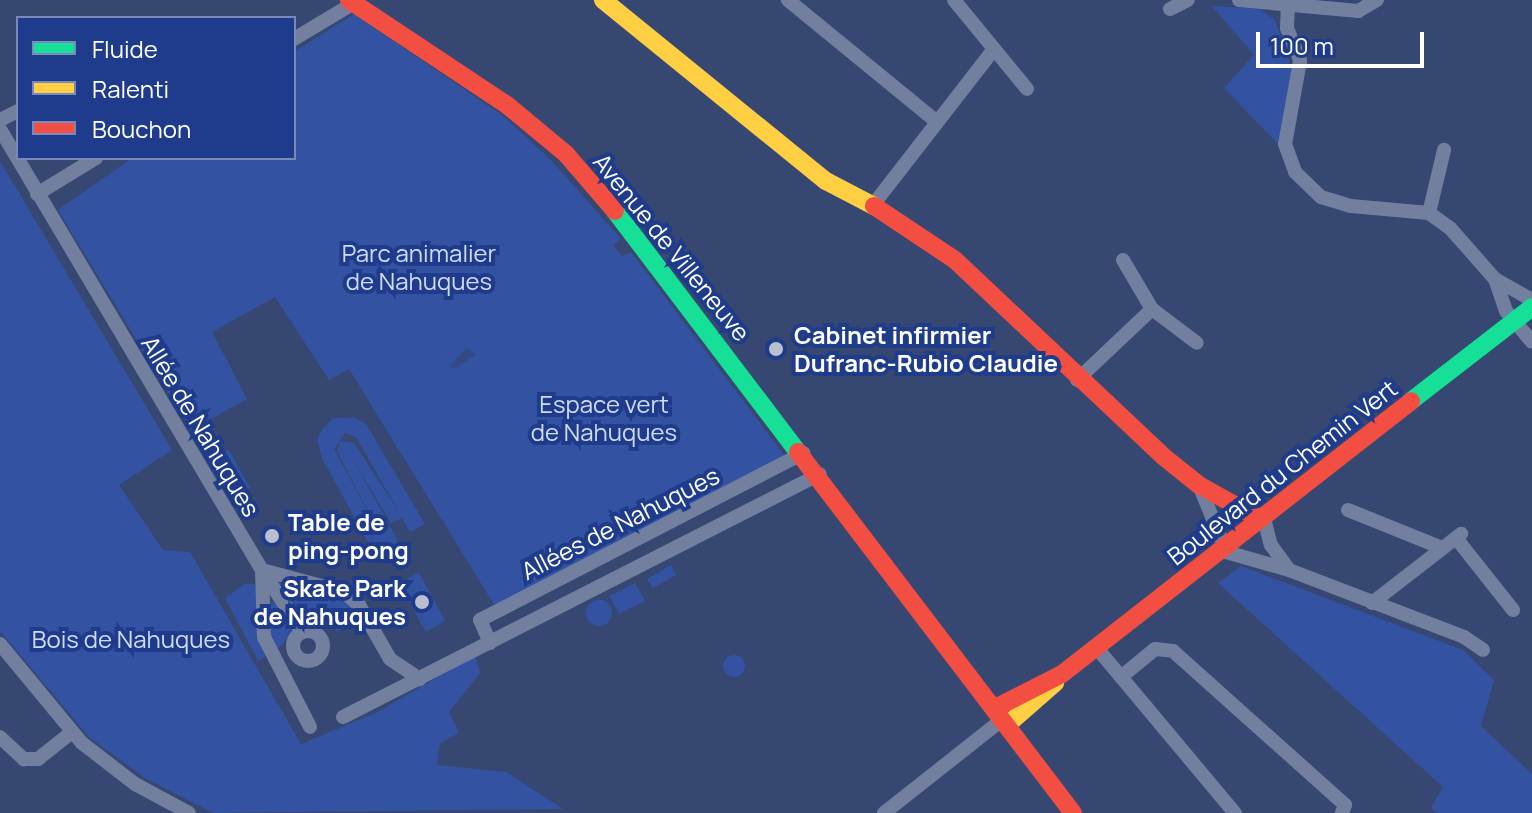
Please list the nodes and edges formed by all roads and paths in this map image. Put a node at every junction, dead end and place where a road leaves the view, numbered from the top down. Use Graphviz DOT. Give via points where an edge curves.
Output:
graph roads {
  1 [pos="603,0"];
  2 [pos="788,0"];
  3 [pos="954,0"];
  4 [pos="1188,0"];
  5 [pos="1239,0"];
  6 [pos="1377,0"];
  7 [pos="352,2"];
  8 [pos="1288,3"];
  9 [pos="1170,9"];
  10 [pos="296,38"];
  11 [pos="994,49"];
  12 [pos="1027,89"];
  13 [pos="936,121"];
  14 [pos="0,129"];
  15 [pos="1444,150"];
  16 [pos="16,157"];
  17 [pos="18,160"];
  18 [pos="93,160"];
  19 [pos="37,194"];
  20 [pos="873,205"];
  21 [pos="1429,213"];
  22 [pos="1123,260"];
  23 [pos="1495,279"];
  24 [pos="1532,300"];
  25 [pos="1532,307"];
  26 [pos="1152,309"];
  27 [pos="1515,320"];
  28 [pos="1532,342"];
  29 [pos="1197,343"];
  30 [pos="1077,380"];
  31 [pos="803,453"];
  32 [pos="820,474"];
  33 [pos="1199,485"];
  34 [pos="1348,510"];
  35 [pos="1261,516"];
  36 [pos="1222,548"];
  37 [pos="1442,548"];
  38 [pos="262,570"];
  39 [pos="1289,570"];
  40 [pos="1372,603"];
  41 [pos="1513,610"];
  42 [pos="302,632"];
  43 [pos="490,643"];
  44 [pos="0,644"];
  45 [pos="1096,647"];
  46 [pos="1483,650"];
  47 [pos="1062,674"];
  48 [pos="1121,677"];
  49 [pos="420,679"];
  50 [pos="1029,711"];
  51 [pos="343,717"];
  52 [pos="1002,717"];
  53 [pos="310,727"];
  54 [pos="72,732"];
  55 [pos="0,737"];
  56 [pos="1027,751"];
  57 [pos="189,813"];
  58 [pos="884,813"];
  59 [pos="1073,813"];
  60 [pos="1235,813"];
  61 [pos="1342,813"];
  1 -- 20 [label="street" via="826,181"];
  2 -- 13 [label="street"];
  3 -- 11 [label="street"];
  4 -- 9 [label="street"];
  5 -- 8 [label="street"];
  6 -- 8 [label="street" via="1358,11"];
  7 -- 10 [label="street"];
  7 -- 31 [label="street, Avenue de Villeneuve" via="507,105 566,154"];
  8 -- 21 [label="street" via="1287,28 1300,61 1285,144 1295,172 1321,197 1351,206"];
  11 -- 12 [label="street"];
  11 -- 13 [label="street"];
  13 -- 20 [label="street"];
  14 -- 16 [label="street, Allée de Nahuques"];
  15 -- 21 [label="street"];
  17 -- 19 [label="street, Allée de Nahuques"];
  18 -- 19 [label="street"];
  19 -- 38 [label="street, Allée de Nahuques"];
  20 -- 30 [label="street" via="955,260"];
  21 -- 23 [label="street" via="1450,228"];
  22 -- 26 [label="street"];
  23 -- 24 [label="street"];
  23 -- 27 [label="street"];
  25 -- 27 [label="street, Boulevard du Chemin Vert"];
  26 -- 29 [label="street"];
  26 -- 30 [label="street"];
  27 -- 28 [label="street"];
  27 -- 35 [label="street, Boulevard du Chemin Vert"];
  30 -- 33 [label="street"];
  31 -- 32 [label="street, Avenue de Villeneuve"];
  31 -- 43 [label="street, Allées de Nahuques" via="480,620"];
  32 -- 43 [label="street, Allées de Nahuques"];
  32 -- 52 [label="street, Avenue de Villeneuve"];
  33 -- 35 [label="street"];
  33 -- 36 [label="street"];
  34 -- 37 [label="street"];
  35 -- 36 [label="street, Boulevard du Chemin Vert"];
  35 -- 39 [label="street" via="1271,545"];
  36 -- 39 [label="street"];
  36 -- 45 [label="street, Boulevard du Chemin Vert"];
  37 -- 40 [label="street"];
  37 -- 41 [label="street" via="1458,536"];
  38 -- 42 [label="street"];
  38 -- 49 [label="street" via="344,592 359,605 390,659"];
  38 -- 53 [label="street" via="264,637"];
  39 -- 40 [label="street"];
  40 -- 46 [label="street" via="1464,637"];
  43 -- 49 [label="street, Allées de Nahuques"];
  44 -- 54 [label="street"];
  45 -- 47 [label="street, Boulevard du Chemin Vert"];
  45 -- 48 [label="street"];
  47 -- 50 [label="street, Boulevard du Chemin Vert"];
  47 -- 52 [label="street, Boulevard du Chemin Vert"];
  48 -- 60 [label="street"];
  48 -- 61 [label="street" via="1155,649 1173,651 1345,805"];
  49 -- 51 [label="street, Allées de Nahuques"];
  50 -- 52 [label="street, Boulevard du Chemin Vert"];
  50 -- 56 [label="street"];
  52 -- 56 [label="street, Avenue de Villeneuve"];
  52 -- 58 [label="street"];
  54 -- 55 [label="street" via="38,759 24,759"];
  54 -- 57 [label="street" via="108,765"];
  56 -- 59 [label="street, Avenue de Villeneuve"];
}
